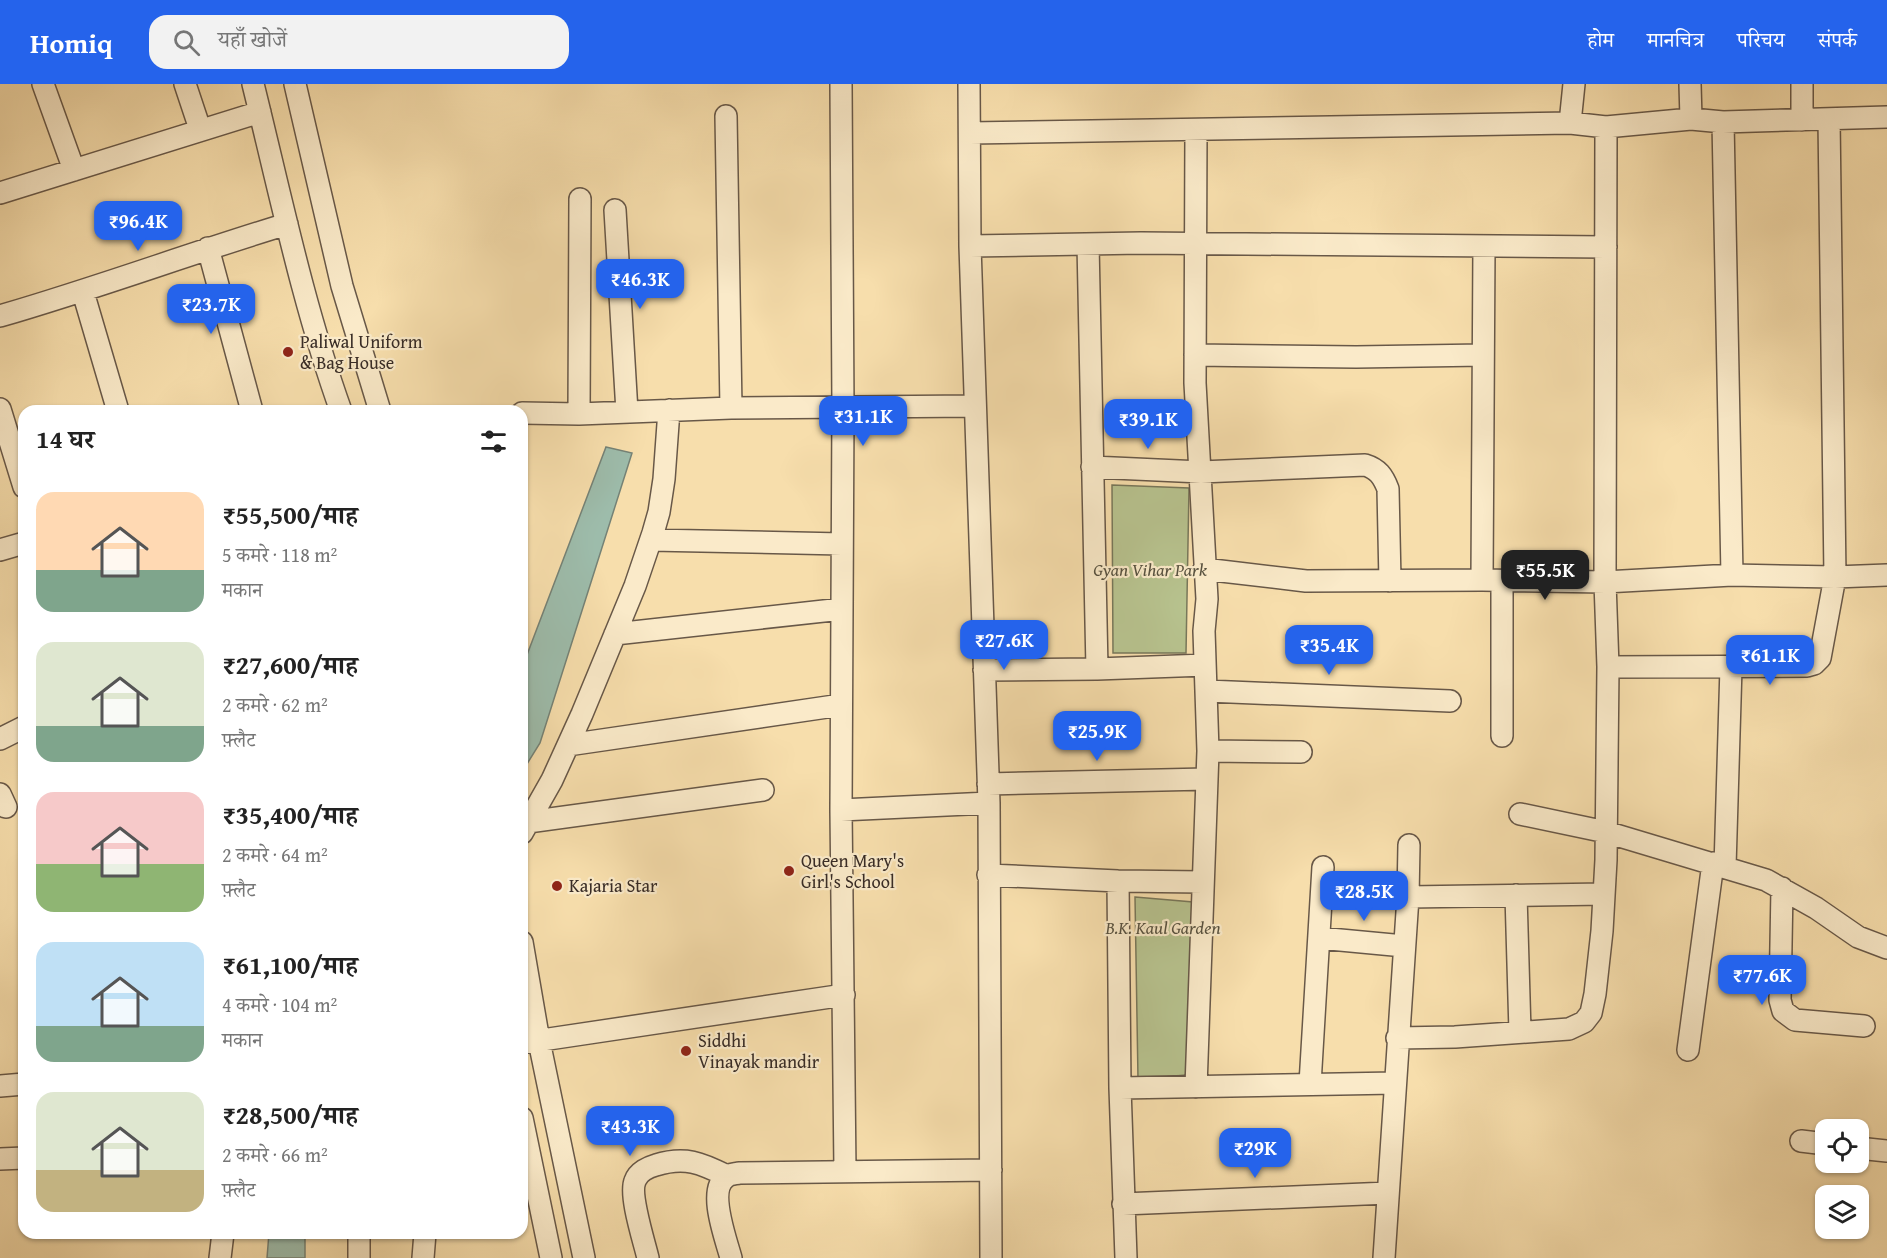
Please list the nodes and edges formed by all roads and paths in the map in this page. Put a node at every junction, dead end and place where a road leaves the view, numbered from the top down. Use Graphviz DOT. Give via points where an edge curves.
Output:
graph roads {
  1 [pos="43,84"];
  2 [pos="185,84"];
  3 [pos="253,84"];
  4 [pos="295,84"];
  5 [pos="841,84"];
  6 [pos="969,84"];
  7 [pos="1574,84"];
  8 [pos="1690,84"];
  9 [pos="1802,84"];
  10 [pos="260,112"];
  11 [pos="726,116"];
  12 [pos="1887,117"];
  13 [pos="1690,119"];
  14 [pos="1802,120"];
  15 [pos="1829,120"];
  16 [pos="1723,122"];
  17 [pos="1570,123"];
  18 [pos="1606,127"];
  19 [pos="200,129"];
  20 [pos="1196,130"];
  21 [pos="970,133"];
  22 [pos="74,170"];
  23 [pos="0,193"];
  24 [pos="580,199"];
  25 [pos="615,210"];
  26 [pos="287,224"];
  27 [pos="1195,243"];
  28 [pos="1088,244"];
  29 [pos="970,246"];
  30 [pos="1484,246"];
  31 [pos="1606,247"];
  32 [pos="208,248"];
  33 [pos="83,292"];
  34 [pos="0,316"];
  35 [pos="1195,355"];
  36 [pos="1483,356"];
  37 [pos="116,405"];
  38 [pos="250,405"];
  39 [pos="339,405"];
  40 [pos="378,405"];
  41 [pos="975,406"];
  42 [pos="731,408"];
  43 [pos="843,408"];
  44 [pos="0,410"];
  45 [pos="669,411"];
  46 [pos="623,412"];
  47 [pos="528,413"];
  48 [pos="585,414"];
  49 [pos="1092,467"];
  50 [pos="18,468"];
  51 [pos="1201,472"];
  52 [pos="651,540"];
  53 [pos="842,544"];
  54 [pos="18,545"];
  55 [pos="0,550"];
  56 [pos="1204,568"];
  57 [pos="1732,575"];
  58 [pos="1887,575"];
  59 [pos="1835,577"];
  60 [pos="1390,581"];
  61 [pos="1492,581"];
  62 [pos="1605,582"];
  63 [pos="842,609"];
  64 [pos="615,634"];
  65 [pos="1205,665"];
  66 [pos="1608,667"];
  67 [pos="1731,667"];
  68 [pos="1097,669"];
  69 [pos="984,670"];
  70 [pos="1207,691"];
  71 [pos="1450,701"];
  72 [pos="841,705"];
  73 [pos="18,730"];
  74 [pos="1502,736"];
  75 [pos="0,739"];
  76 [pos="568,745"];
  77 [pos="1208,751"];
  78 [pos="1301,752"];
  79 [pos="1206,779"];
  80 [pos="763,790"];
  81 [pos="988,794"];
  82 [pos="841,810"];
  83 [pos="1520,814"];
  84 [pos="528,823"];
  85 [pos="528,828"];
  86 [pos="1606,832"];
  87 [pos="1409,845"];
  88 [pos="1719,865"];
  89 [pos="1323,867"];
  90 [pos="988,875"];
  91 [pos="1118,881"];
  92 [pos="1203,882"];
  93 [pos="1782,888"];
  94 [pos="1604,894"];
  95 [pos="1516,895"];
  96 [pos="1408,897"];
  97 [pos="1319,938"];
  98 [pos="1404,946"];
  99 [pos="1887,948"];
  100 [pos="844,995"];
  101 [pos="528,1009"];
  102 [pos="1864,1026"];
  103 [pos="1521,1032"];
  104 [pos="1397,1038"];
  105 [pos="531,1042"];
  106 [pos="1688,1050"];
  107 [pos="1395,1083"];
  108 [pos="18,1084"];
  109 [pos="1310,1084"];
  110 [pos="0,1086"];
  111 [pos="1196,1087"];
  112 [pos="1120,1088"];
  113 [pos="1801,1141"];
  114 [pos="1815,1143"];
  115 [pos="528,1147"];
  116 [pos="1869,1149"];
  117 [pos="1887,1151"];
  118 [pos="18,1158"];
  119 [pos="0,1159"];
  120 [pos="991,1170"];
  121 [pos="845,1171"];
  122 [pos="727,1176"];
  123 [pos="1388,1193"];
  124 [pos="1123,1204"];
  125 [pos="222,1239"];
  126 [pos="359,1239"];
  127 [pos="424,1239"];
  128 [pos="220,1258"];
  129 [pos="359,1258"];
  130 [pos="423,1258"];
  131 [pos="551,1258"];
  132 [pos="584,1258"];
  133 [pos="648,1258"];
  134 [pos="731,1258"];
  135 [pos="991,1258"];
  136 [pos="1126,1258"];
  137 [pos="1384,1258"];
  1 -- 22 [label="street"];
  2 -- 19 [label="street"];
  3 -- 10 [label="street"];
  4 -- 40 [label="street" via="342,286"];
  5 -- 43 [label="street"];
  6 -- 21 [label="street"];
  7 -- 17 [label="street"];
  8 -- 13 [label="street"];
  9 -- 14 [label="street"];
  10 -- 19 [label="street"];
  10 -- 26 [label="street"];
  11 -- 42 [label="street"];
  12 -- 15 [label="street"];
  13 -- 16 [label="street"];
  13 -- 18 [label="street"];
  14 -- 15 [label="street"];
  14 -- 16 [label="street"];
  15 -- 59 [label="street"];
  16 -- 57 [label="street"];
  17 -- 18 [label="street"];
  17 -- 20 [label="street"];
  18 -- 31 [label="street"];
  19 -- 22 [label="street"];
  20 -- 21 [label="street"];
  20 -- 27 [label="street"];
  21 -- 29 [label="street"];
  22 -- 23 [label="street"];
  24 -- 48 [label="street"];
  25 -- 46 [label="street"];
  26 -- 32 [label="street"];
  26 -- 39 [label="street"];
  27 -- 28 [label="street"];
  27 -- 30 [label="street"];
  27 -- 35 [label="street"];
  28 -- 29 [label="street"];
  28 -- 49 [label="street"];
  29 -- 41 [label="street"];
  30 -- 31 [label="street"];
  30 -- 36 [label="street"];
  31 -- 62 [label="street"];
  32 -- 33 [label="street"];
  32 -- 38 [label="street"];
  33 -- 34 [label="street"];
  33 -- 37 [label="street"];
  35 -- 36 [label="street"];
  35 -- 51 [label="street"];
  36 -- 61 [label="street"];
  41 -- 43 [label="street"];
  41 -- 69 [label="street"];
  42 -- 43 [label="street"];
  42 -- 45 [label="street"];
  43 -- 53 [label="street"];
  44 -- 50 [label="street"];
  45 -- 46 [label="street"];
  45 -- 52 [label="street" via="664,479"];
  46 -- 48 [label="street"];
  47 -- 48 [label="street"];
  49 -- 51 [label="street"];
  49 -- 68 [label="street"];
  51 -- 56 [label="street"];
  51 -- 60 [label="street" via="1365,465 1375,468 1388,489"];
  52 -- 53 [label="street"];
  52 -- 64 [label="street"];
  53 -- 63 [label="street"];
  54 -- 55 [label="street"];
  56 -- 60 [label="street" via="1306,581"];
  56 -- 65 [label="street"];
  57 -- 59 [label="street"];
  57 -- 62 [label="street"];
  58 -- 59 [label="street"];
  59 -- 67 [label="street" via="1820,658 1814,664"];
  60 -- 61 [label="street"];
  61 -- 62 [label="street"];
  61 -- 74 [label="street"];
  62 -- 66 [label="street"];
  63 -- 64 [label="street"];
  63 -- 72 [label="street"];
  64 -- 76 [label="street"];
  65 -- 68 [label="street"];
  65 -- 70 [label="street"];
  66 -- 67 [label="street"];
  66 -- 86 [label="street"];
  67 -- 88 [label="street"];
  68 -- 69 [label="street"];
  69 -- 81 [label="street"];
  70 -- 71 [label="street"];
  70 -- 77 [label="street"];
  72 -- 76 [label="street"];
  72 -- 82 [label="street"];
  73 -- 75 [label="street"];
  76 -- 84 [label="street"];
  77 -- 78 [label="street"];
  77 -- 79 [label="street"];
  79 -- 81 [label="street"];
  79 -- 92 [label="street"];
  80 -- 85 [label="street"];
  81 -- 82 [label="street"];
  81 -- 90 [label="street"];
  82 -- 100 [label="street"];
  83 -- 86 [label="street"];
  86 -- 88 [label="street"];
  86 -- 94 [label="street"];
  87 -- 96 [label="street"];
  88 -- 93 [label="street"];
  88 -- 106 [label="street"];
  89 -- 97 [label="street"];
  90 -- 91 [label="street"];
  90 -- 120 [label="street"];
  91 -- 92 [label="street"];
  91 -- 112 [label="street"];
  92 -- 111 [label="street"];
  93 -- 99 [label="street" via="1858,937"];
  93 -- 102 [label="street" via="1783,1011 1795,1020"];
  94 -- 95 [label="street"];
  94 -- 103 [label="street" via="1591,1013 1584,1022 1569,1029"];
  95 -- 96 [label="street"];
  95 -- 103 [label="street"];
  96 -- 98 [label="street"];
  97 -- 98 [label="street"];
  97 -- 109 [label="street"];
  98 -- 104 [label="street"];
  100 -- 105 [label="street"];
  100 -- 121 [label="street"];
  101 -- 105 [label="street"];
  103 -- 104 [label="street"];
  104 -- 107 [label="street"];
  105 -- 132 [label="street"];
  107 -- 109 [label="street"];
  107 -- 123 [label="street"];
  108 -- 110 [label="street"];
  109 -- 111 [label="street"];
  111 -- 112 [label="street"];
  112 -- 124 [label="street"];
  113 -- 114 [label="street"];
  115 -- 131 [label="street"];
  116 -- 117 [label="street"];
  118 -- 119 [label="street"];
  120 -- 121 [label="street"];
  120 -- 135 [label="street"];
  121 -- 122 [label="street"];
  122 -- 133 [label="street" via="709,1166 673,1160 648,1167 639,1174 634,1181 634,1196"];
  122 -- 134 [label="street" via="717,1193"];
  123 -- 124 [label="street"];
  123 -- 137 [label="street"];
  124 -- 136 [label="street"];
  125 -- 128 [label="street"];
  126 -- 129 [label="street"];
  127 -- 130 [label="street"];
}
